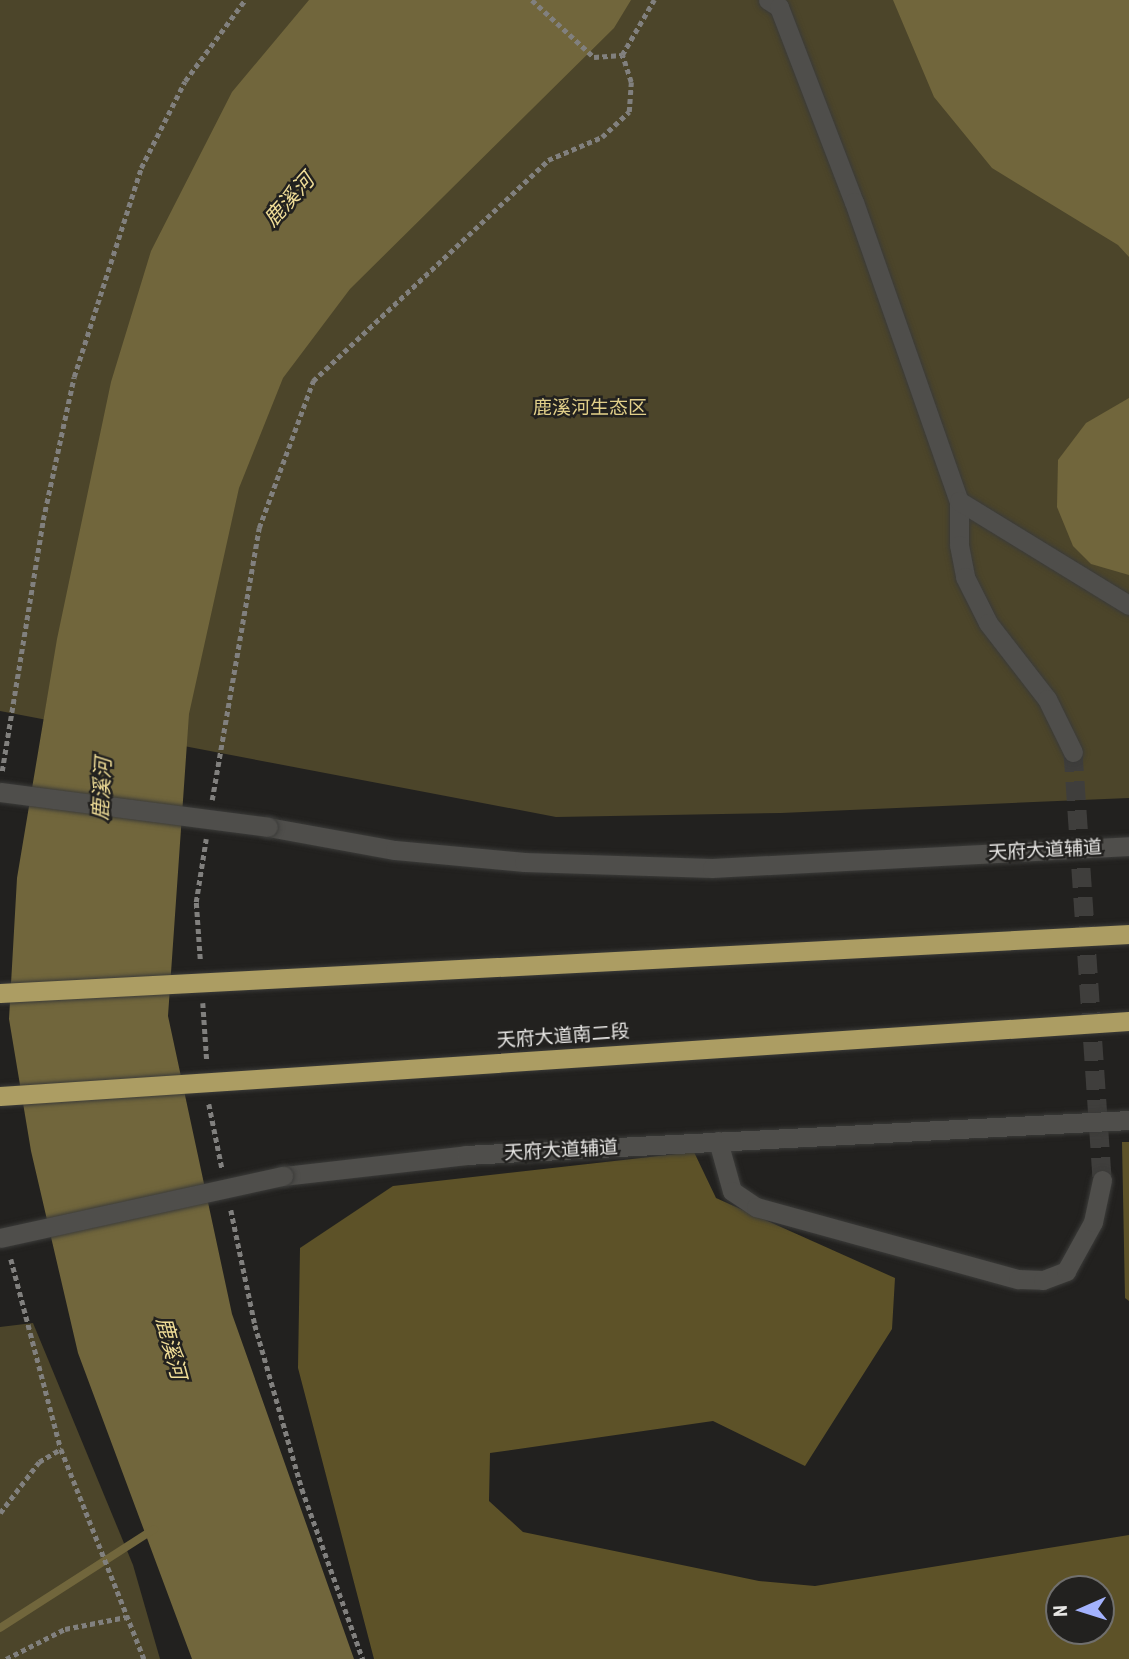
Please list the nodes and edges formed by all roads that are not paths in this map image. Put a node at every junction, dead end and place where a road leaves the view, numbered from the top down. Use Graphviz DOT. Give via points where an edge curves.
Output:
graph roads {
  1 [pos="768,0"];
  2 [pos="960,502"];
  3 [pos="1129,605"];
  4 [pos="1073,752"];
  5 [pos="1,783"];
  6 [pos="1129,846"];
  7 [pos="1129,933"];
  8 [pos="0,993"];
  9 [pos="1129,1021"];
  10 [pos="0,1096"];
  11 [pos="1129,1120"];
  12 [pos="718,1141"];
  13 [pos="1102,1180"];
  14 [pos="4,1244"];
  1 -- 2 [label="street" via="779,7 854,202"];
  2 -- 3 [label="street"];
  2 -- 4 [label="street" via="959,545 965,577 988,623 1047,699"];
  5 -- 6 [label="street, 天府大道辅道, bridge" via="434,854 524,862 712,868"];
  7 -- 8 [label="highway, bridge"];
  9 -- 10 [label="highway, 天府大道南二段, bridge"];
  11 -- 12 [label="street, 天府大道辅道"];
  12 -- 13 [label="street" via="732,1192 756,1207 1018,1279 1043,1280 1066,1271 1093,1222"];
  12 -- 14 [label="street, 天府大道辅道, bridge" via="466,1155 283,1176"];
}
